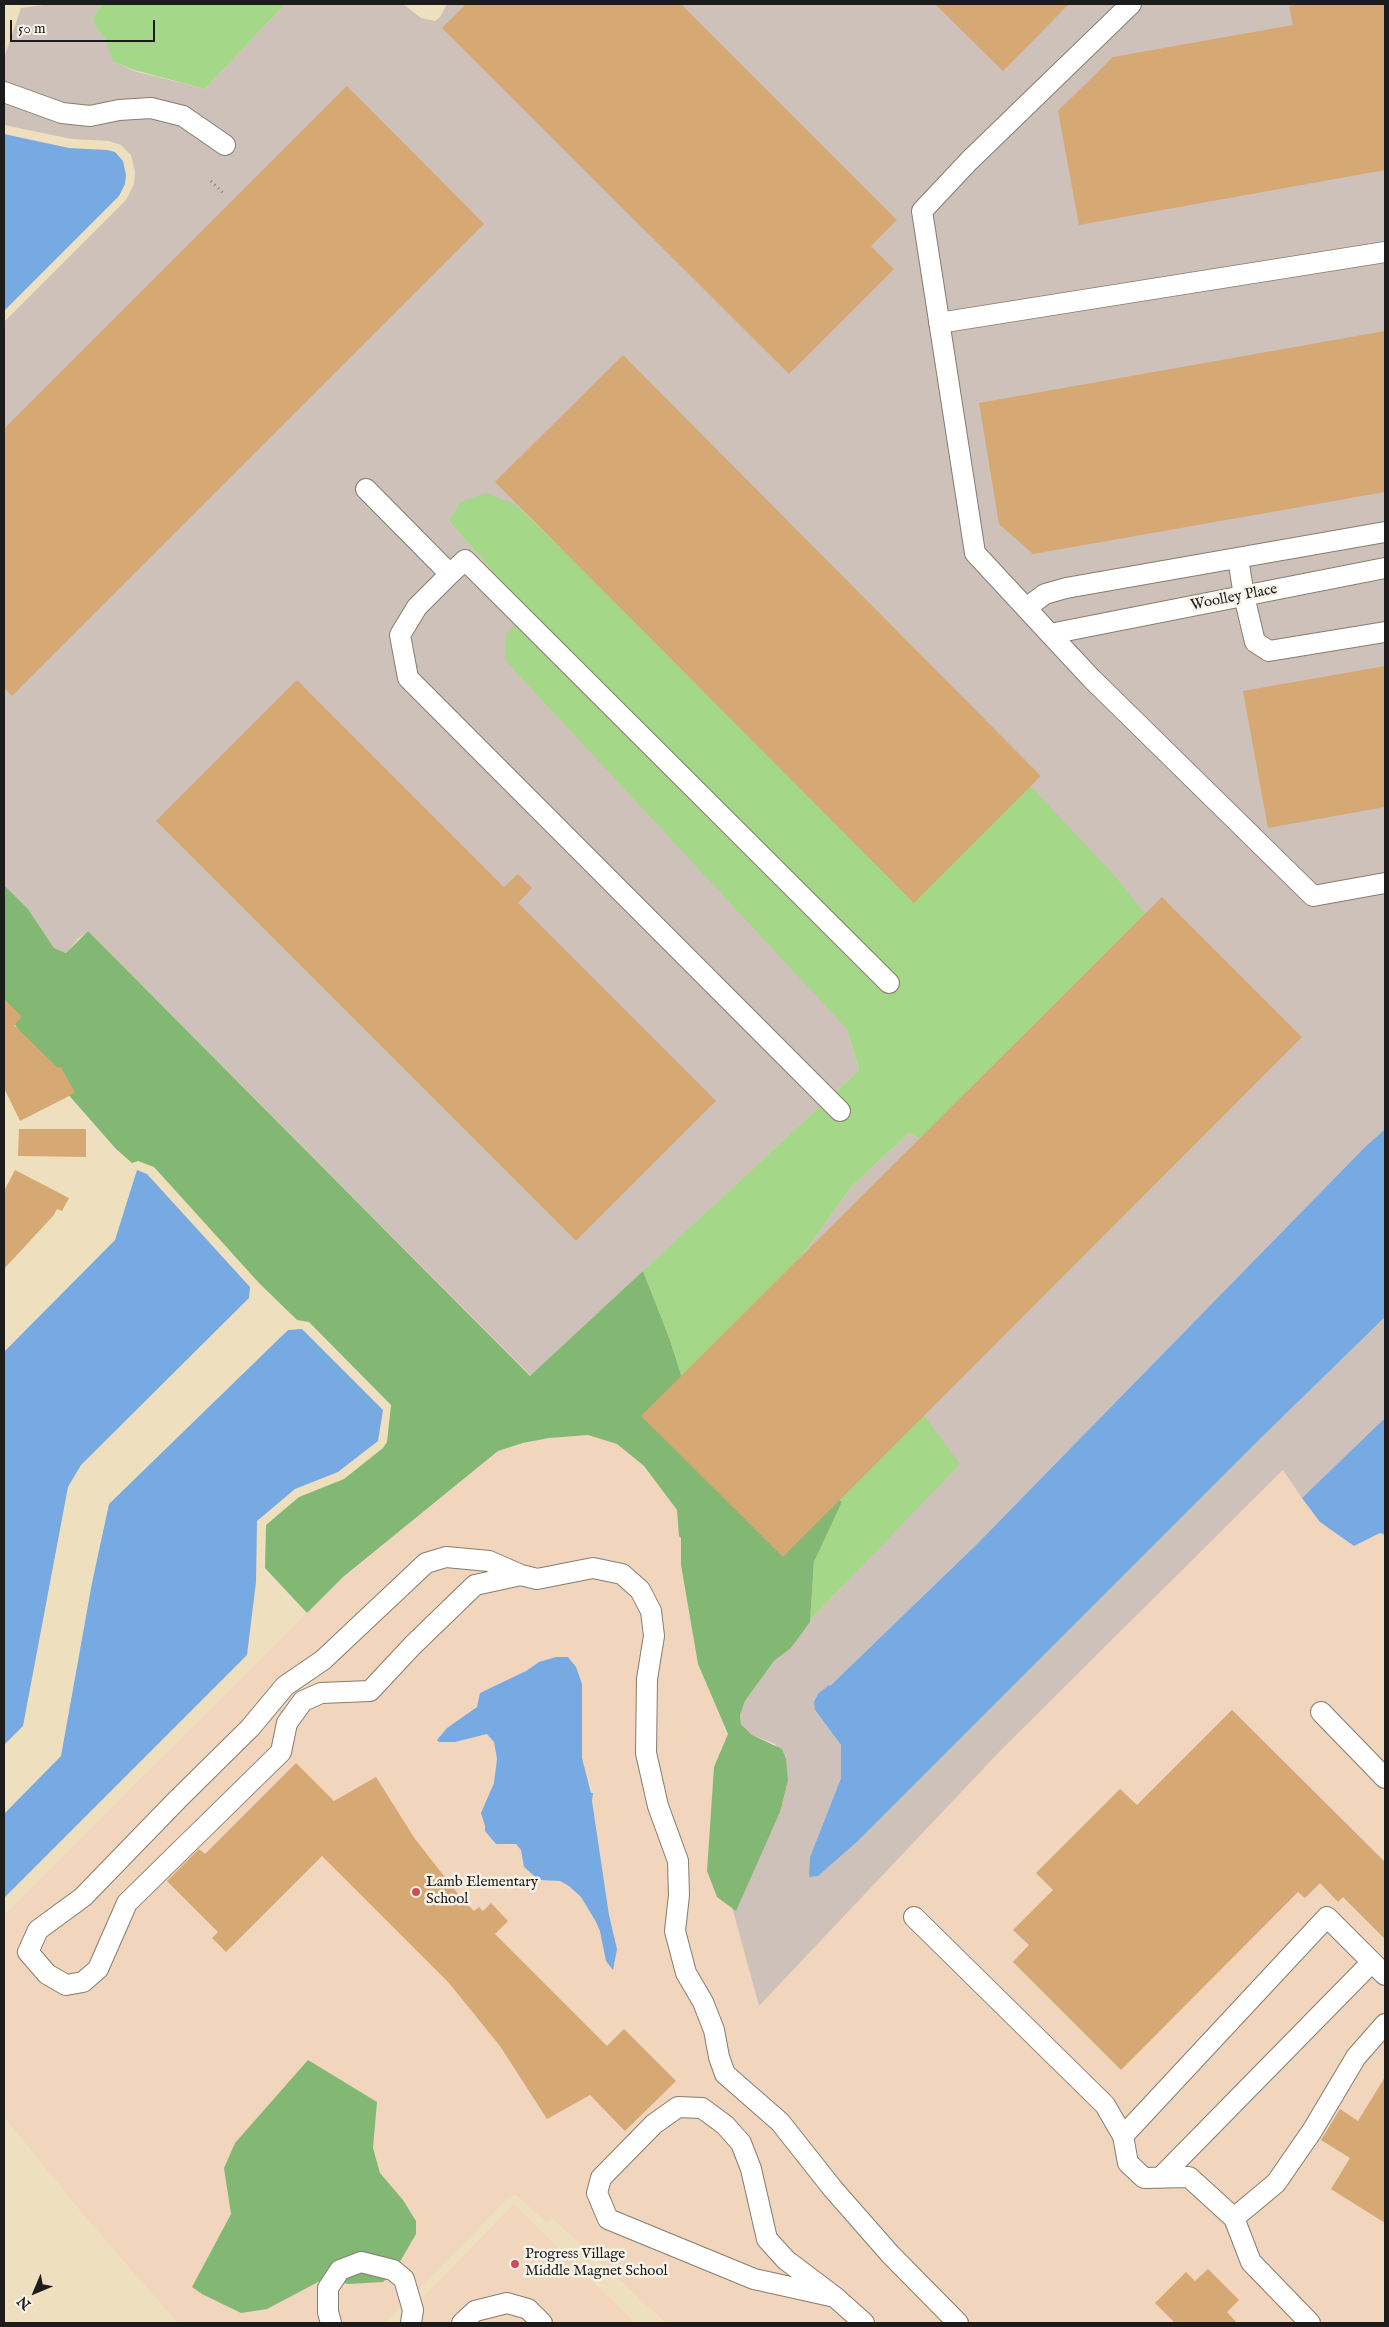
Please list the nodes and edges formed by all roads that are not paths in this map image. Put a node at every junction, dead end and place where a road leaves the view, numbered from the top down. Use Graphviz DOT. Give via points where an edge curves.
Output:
graph roads {
  1 [pos="1131,4"];
  2 [pos="4,92"];
  3 [pos="225,145"];
  4 [pos="1385,252"];
  5 [pos="939,323"];
  6 [pos="366,489"];
  7 [pos="1385,532"];
  8 [pos="1238,558"];
  9 [pos="1385,568"];
  10 [pos="450,574"];
  11 [pos="1244,596"];
  12 [pos="1026,608"];
  13 [pos="1385,632"];
  14 [pos="1050,634"];
  15 [pos="1385,883"];
  16 [pos="889,983"];
  17 [pos="840,1111"];
  18 [pos="521,1575"];
  19 [pos="1321,1712"];
  20 [pos="1385,1778"];
  21 [pos="914,1917"];
  22 [pos="1378,1968"];
  23 [pos="1385,2024"];
  24 [pos="1124,2136"];
  25 [pos="1160,2178"];
  26 [pos="1234,2218"];
  27 [pos="834,2297"];
  28 [pos="330,2323"];
  29 [pos="411,2323"];
  30 [pos="462,2323"];
  31 [pos="542,2323"];
  32 [pos="864,2323"];
  33 [pos="958,2323"];
  34 [pos="1310,2323"];
  1 -- 5 [label="street" via="922,211"];
  2 -- 3 [label="street" via="62,112 90,116 150,108 183,116"];
  4 -- 5 [label="street"];
  5 -- 12 [label="street" via="975,553"];
  6 -- 10 [label="street"];
  7 -- 8 [label="street"];
  8 -- 11 [label="street"];
  8 -- 12 [label="street" via="1066,588 1046,594"];
  9 -- 11 [label="street, Woolley Place"];
  10 -- 16 [label="street" via="465,560"];
  10 -- 17 [label="street" via="417,608 400,635 408,678"];
  11 -- 13 [label="street" via="1255,642 1270,651"];
  11 -- 14 [label="street, Woolley Place"];
  12 -- 14 [label="street"];
  14 -- 15 [label="street" via="1313,896"];
  18 -- 18 [label="street" via="488,1561 446,1557 426,1563 323,1660 285,1686 250,1728 83,1896 38,1930 28,1952 46,1974 66,1985 82,1982 98,1969 126,1903 281,1752 287,1723 303,1701 321,1694 370,1690 475,1586"];
  18 -- 33 [label="street" via="537,1579 593,1568 622,1574 640,1590 651,1611 654,1636 647,1679 646,1753 658,1806 678,1861 675,1931 686,1973 703,2002 726,2074 780,2122 877,2240"];
  19 -- 20 [label="street"];
  21 -- 24 [label="street" via="1105,2105"];
  22 -- 24 [label="street" via="1327,1917"];
  22 -- 25 [label="street"];
  23 -- 26 [label="street" via="1356,2058 1276,2183"];
  24 -- 25 [label="street" via="1128,2163 1144,2178"];
  25 -- 26 [label="street" via="1188,2177"];
  26 -- 34 [label="street" via="1251,2262"];
  27 -- 27 [label="street" via="786,2260 767,2239 751,2169 741,2143 726,2125 702,2108 678,2107 654,2124 601,2178 597,2194 608,2219 754,2279"];
  27 -- 32 [label="street"];
  28 -- 29 [label="street" via="328,2288 340,2270 361,2262 393,2270 404,2279 413,2310"];
  30 -- 31 [label="street" via="475,2310 507,2303 528,2309"];
}
